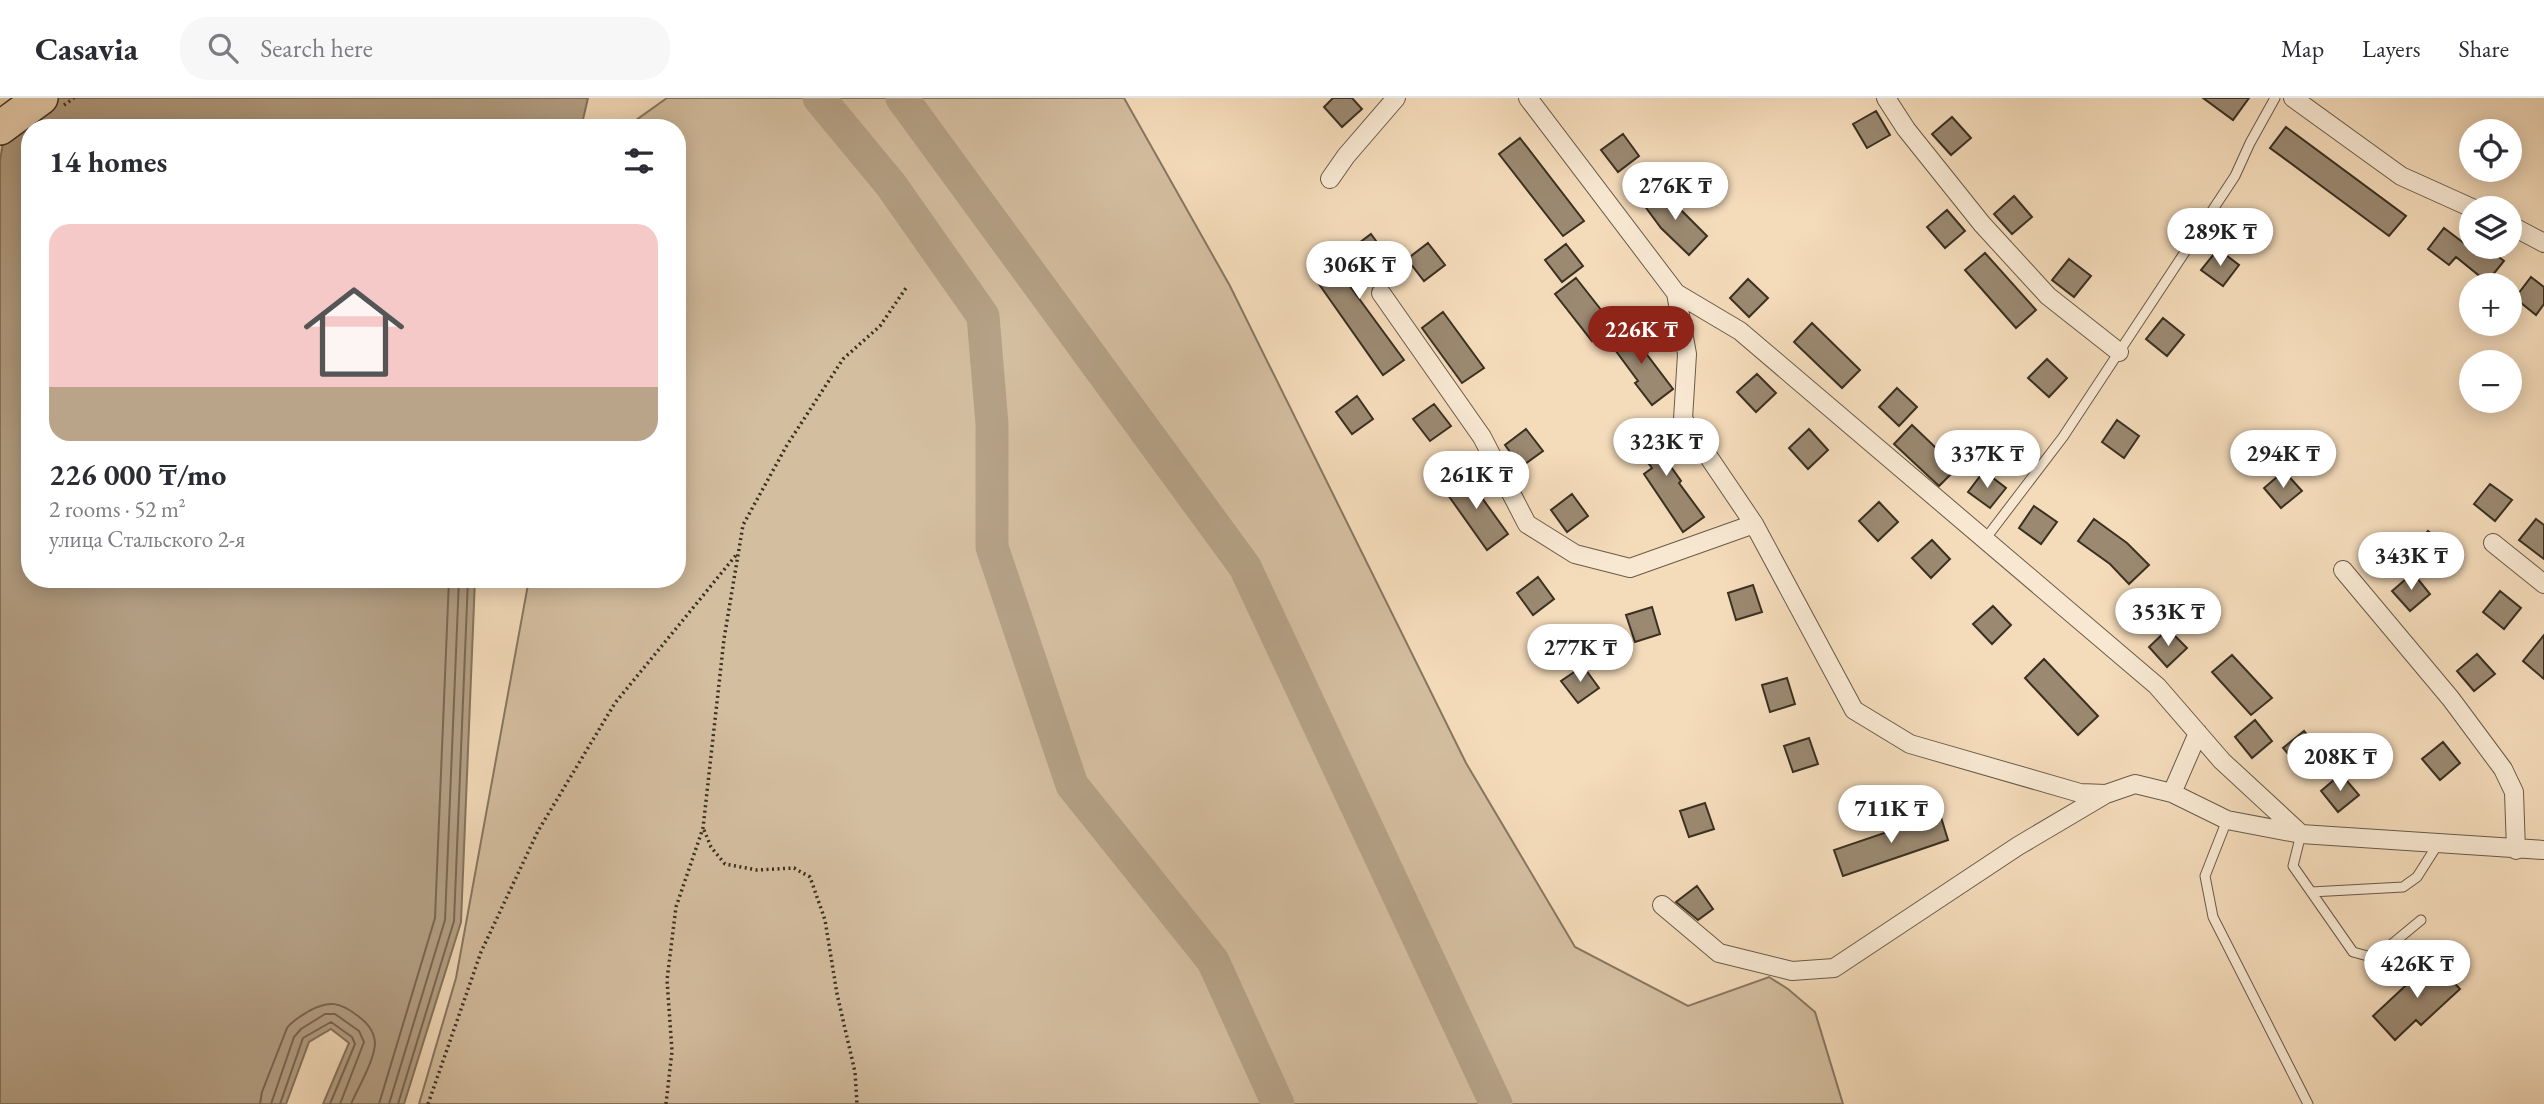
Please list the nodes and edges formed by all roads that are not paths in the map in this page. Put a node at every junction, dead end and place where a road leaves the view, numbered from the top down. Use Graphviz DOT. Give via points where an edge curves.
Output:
graph roads {
  1 [pos="41,98"];
  2 [pos="1396,98"];
  3 [pos="1528,98"];
  4 [pos="1886,98"];
  5 [pos="2275,98"];
  6 [pos="2293,98"];
  7 [pos="0,128"];
  8 [pos="1329,179"];
  9 [pos="2459,202"];
  10 [pos="2522,231"];
  11 [pos="2544,243"];
  12 [pos="1381,293"];
  13 [pos="1676,293"];
  14 [pos="2119,352"];
  15 [pos="1754,524"];
  16 [pos="1986,538"];
  17 [pos="2493,543"];
  18 [pos="2343,570"];
  19 [pos="2544,584"];
  20 [pos="2198,733"];
  21 [pos="2172,793"];
  22 [pos="2106,794"];
  23 [pos="2227,820"];
  24 [pos="2301,834"];
  25 [pos="2438,844"];
  26 [pos="2516,850"];
  27 [pos="2544,850"];
  28 [pos="2311,892"];
  29 [pos="1662,905"];
  30 [pos="2421,920"];
  31 [pos="2308,1104"];
  1 -- 7 [label="highway"];
  2 -- 8 [label="street"];
  3 -- 13 [label="street"];
  4 -- 14 [label="street" via="1982,224 2048,296"];
  5 -- 14 [label="lane" via="2235,176"];
  6 -- 9 [label="street" via="2401,176"];
  10 -- 11 [label="street"];
  12 -- 15 [label="street" via="1482,438 1527,524 1536,530 1575,554 1630,568"];
  13 -- 15 [label="street" via="1687,354 1683,419"];
  13 -- 16 [label="street" via="1740,331"];
  14 -- 16 [label="lane" via="2063,437"];
  15 -- 22 [label="street" via="1854,710 1910,744 2080,793"];
  16 -- 20 [label="street" via="2157,686"];
  17 -- 19 [label="street"];
  18 -- 26 [label="street" via="2503,769 2514,792"];
  20 -- 21 [label="street"];
  20 -- 24 [label="street"];
  21 -- 22 [label="street" via="2135,784"];
  21 -- 23 [label="street"];
  22 -- 29 [label="street" via="2018,846 1834,968 1792,971 1718,953"];
  23 -- 24 [label="street"];
  23 -- 31 [label="lane" via="2206,876 2213,917"];
  24 -- 25 [label="street"];
  24 -- 28 [label="lane" via="2293,866"];
  25 -- 26 [label="street"];
  25 -- 28 [label="lane" via="2417,877 2403,887"];
  26 -- 27 [label="street"];
  28 -- 30 [label="lane" via="2353,952 2375,958"];
}
